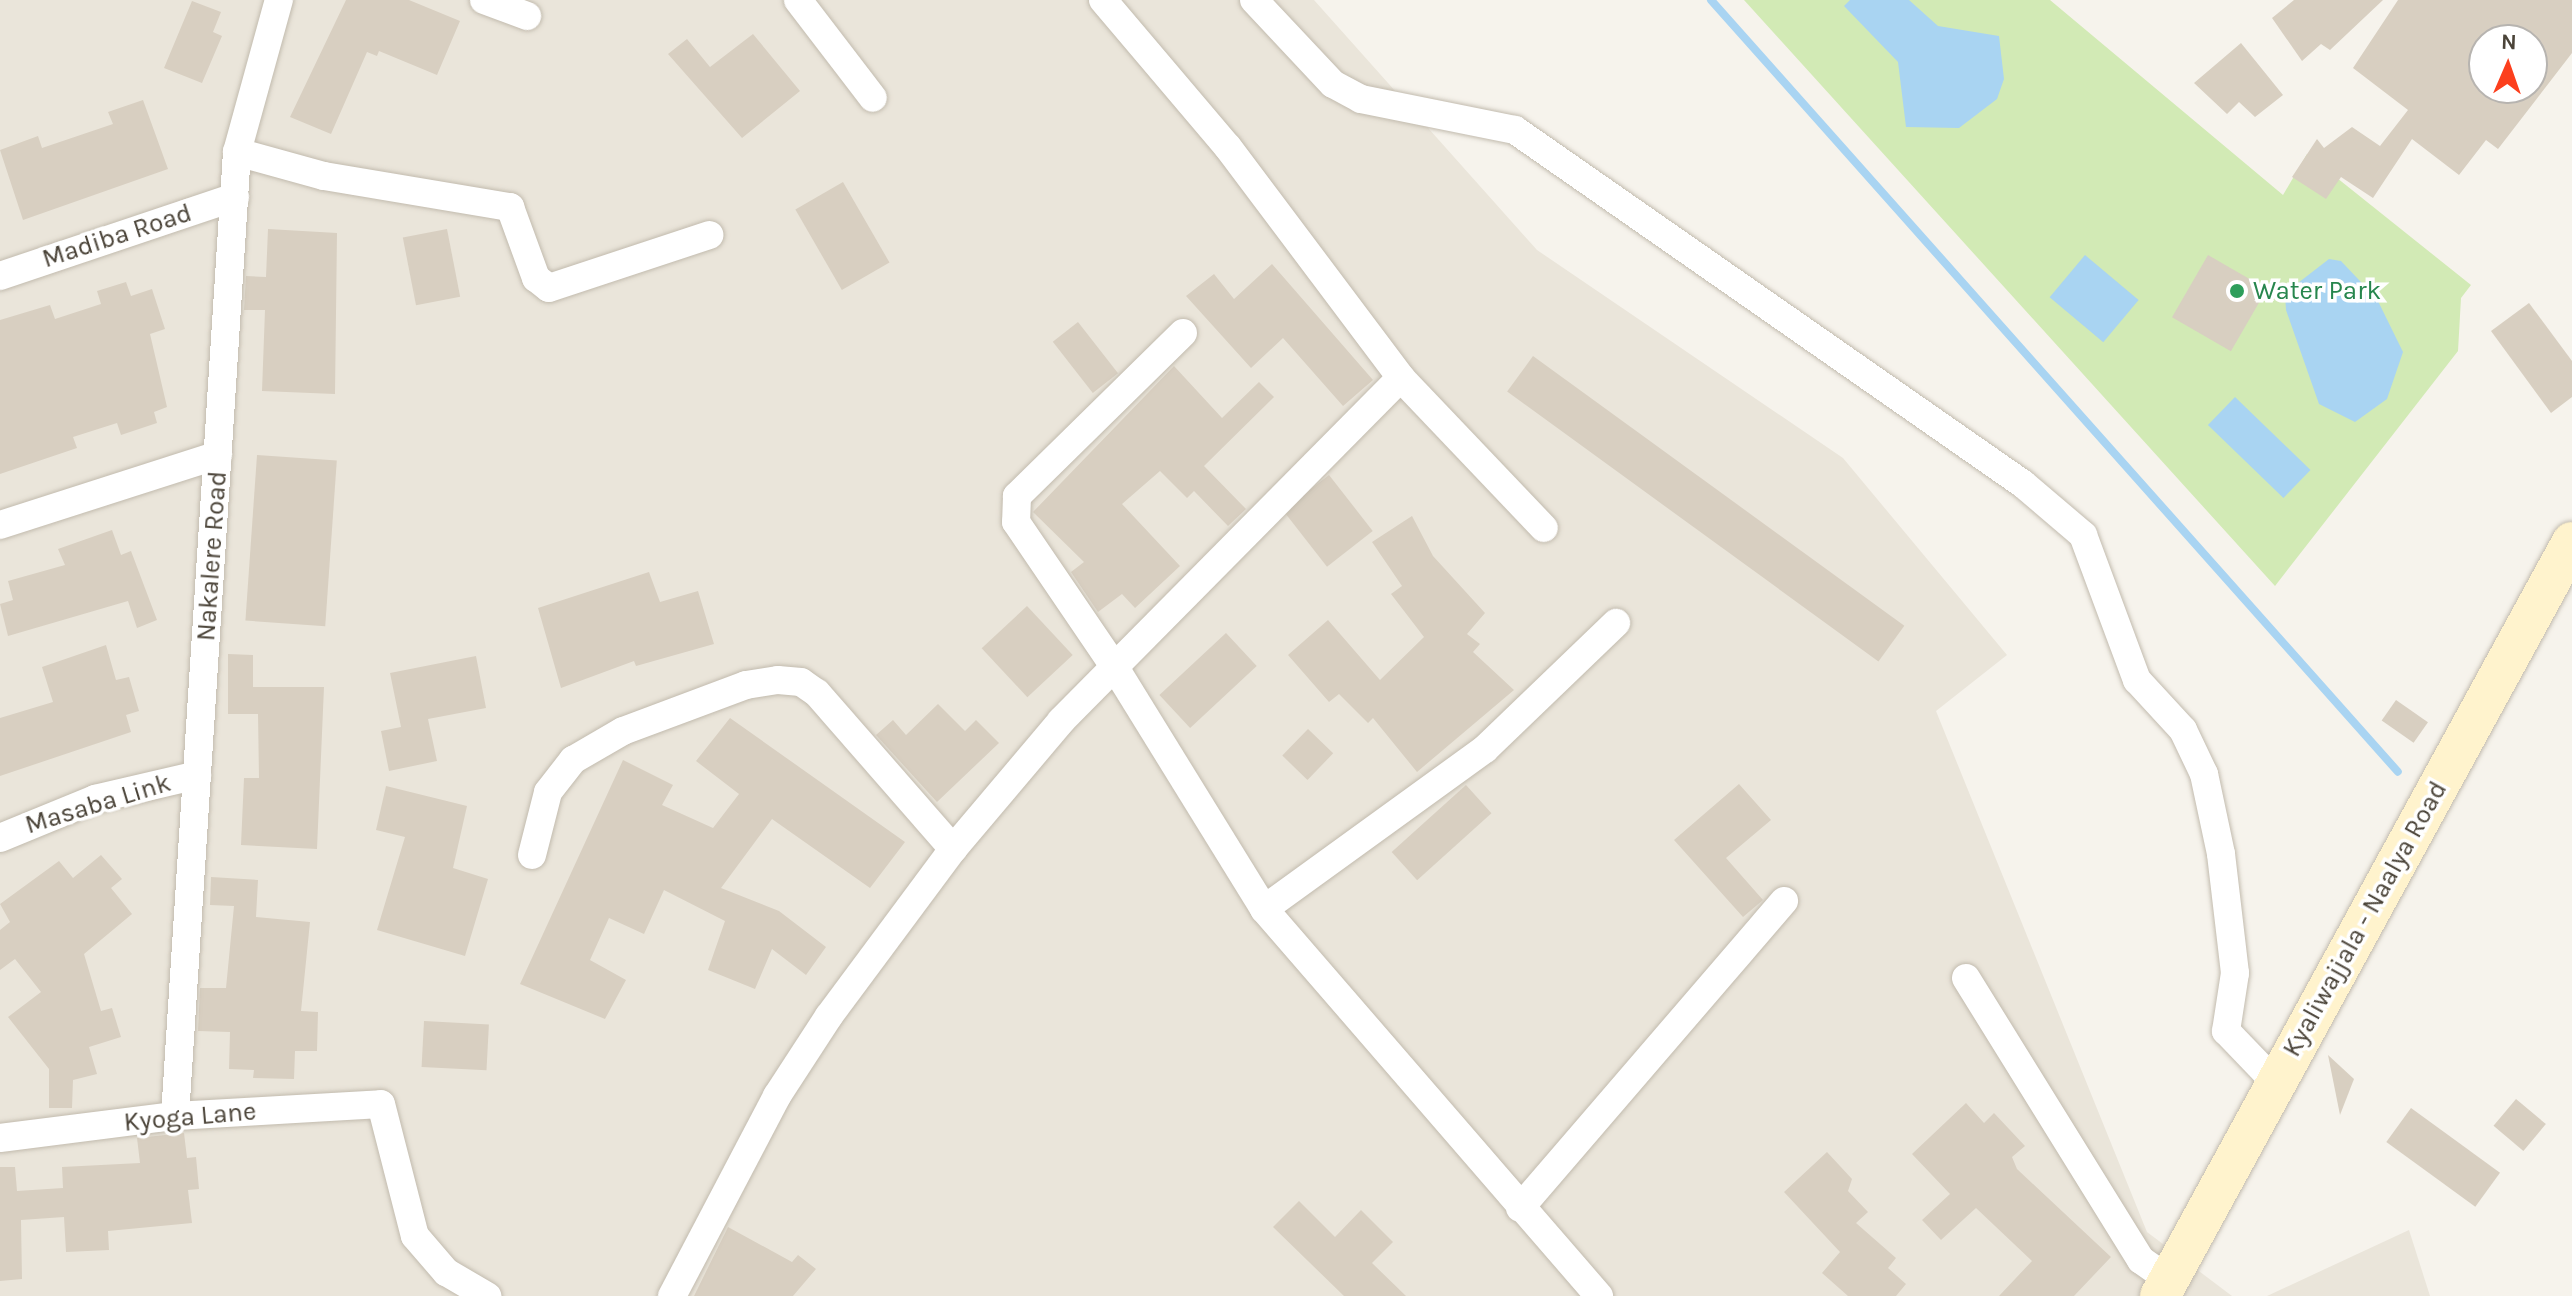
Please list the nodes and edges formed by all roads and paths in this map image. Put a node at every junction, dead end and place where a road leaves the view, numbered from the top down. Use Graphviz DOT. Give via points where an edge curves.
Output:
graph roads {
  1 [pos="279,0"];
  2 [pos="484,0"];
  3 [pos="798,0"];
  4 [pos="1103,0"];
  5 [pos="1254,0"];
  6 [pos="527,16"];
  7 [pos="873,98"];
  8 [pos="237,152"];
  9 [pos="235,197"];
  10 [pos="709,235"];
  11 [pos="0,276"];
  12 [pos="1183,333"];
  13 [pos="1401,378"];
  14 [pos="218,455"];
  15 [pos="0,525"];
  16 [pos="1544,528"];
  17 [pos="2572,542"];
  18 [pos="1616,623"];
  19 [pos="1114,666"];
  20 [pos="197,775"];
  21 [pos="0,838"];
  22 [pos="953,849"];
  23 [pos="532,855"];
  24 [pos="1784,901"];
  25 [pos="1264,909"];
  26 [pos="1966,978"];
  27 [pos="2276,1083"];
  28 [pos="175,1116"];
  29 [pos="0,1138"];
  30 [pos="1520,1208"];
  31 [pos="2164,1287"];
  32 [pos="487,1296"];
  33 [pos="672,1296"];
  34 [pos="1599,1296"];
  1 -- 8 [label="street, Nakalere Road"];
  2 -- 6 [label="street"];
  3 -- 7 [label="street"];
  4 -- 13 [label="street" via="1227,146"];
  5 -- 27 [label="street" via="1333,84 1361,99 1515,130 2023,484 2083,535 2137,680 2183,730 2204,774 2221,854 2235,973 2226,1031 2237,1050"];
  8 -- 9 [label="street, Nakalere Road"];
  8 -- 10 [label="street" via="324,176 510,207 536,278 549,288"];
  9 -- 11 [label="street, Madiba Road"];
  9 -- 14 [label="street, Nakalere Road"];
  12 -- 19 [label="street" via="1013,507 1023,537"];
  13 -- 16 [label="street"];
  13 -- 19 [label="street"];
  14 -- 15 [label="street"];
  14 -- 20 [label="street, Nakalere Road"];
  17 -- 27 [label="main road, Kyaliwajjala - Naalya Road"];
  18 -- 25 [label="street" via="1485,749"];
  19 -- 22 [label="street"];
  19 -- 25 [label="street"];
  20 -- 21 [label="street, Masaba Link" via="95,799"];
  20 -- 28 [label="street, Nakalere Road"];
  22 -- 23 [label="street" via="817,693 801,682 778,680 746,685 623,731 573,760 548,792"];
  22 -- 33 [label="street" via="829,1016 777,1096"];
  24 -- 30 [label="street"];
  25 -- 30 [label="street"];
  26 -- 31 [label="street" via="2141,1260"];
  27 -- 31 [label="main road, Kyaliwajjala - Naalya Road"];
  28 -- 29 [label="street, Kyoga Lane"];
  28 -- 32 [label="street, Kyoga Lane" via="381,1104 403,1204 431,1259"];
  30 -- 34 [label="street"];
}
